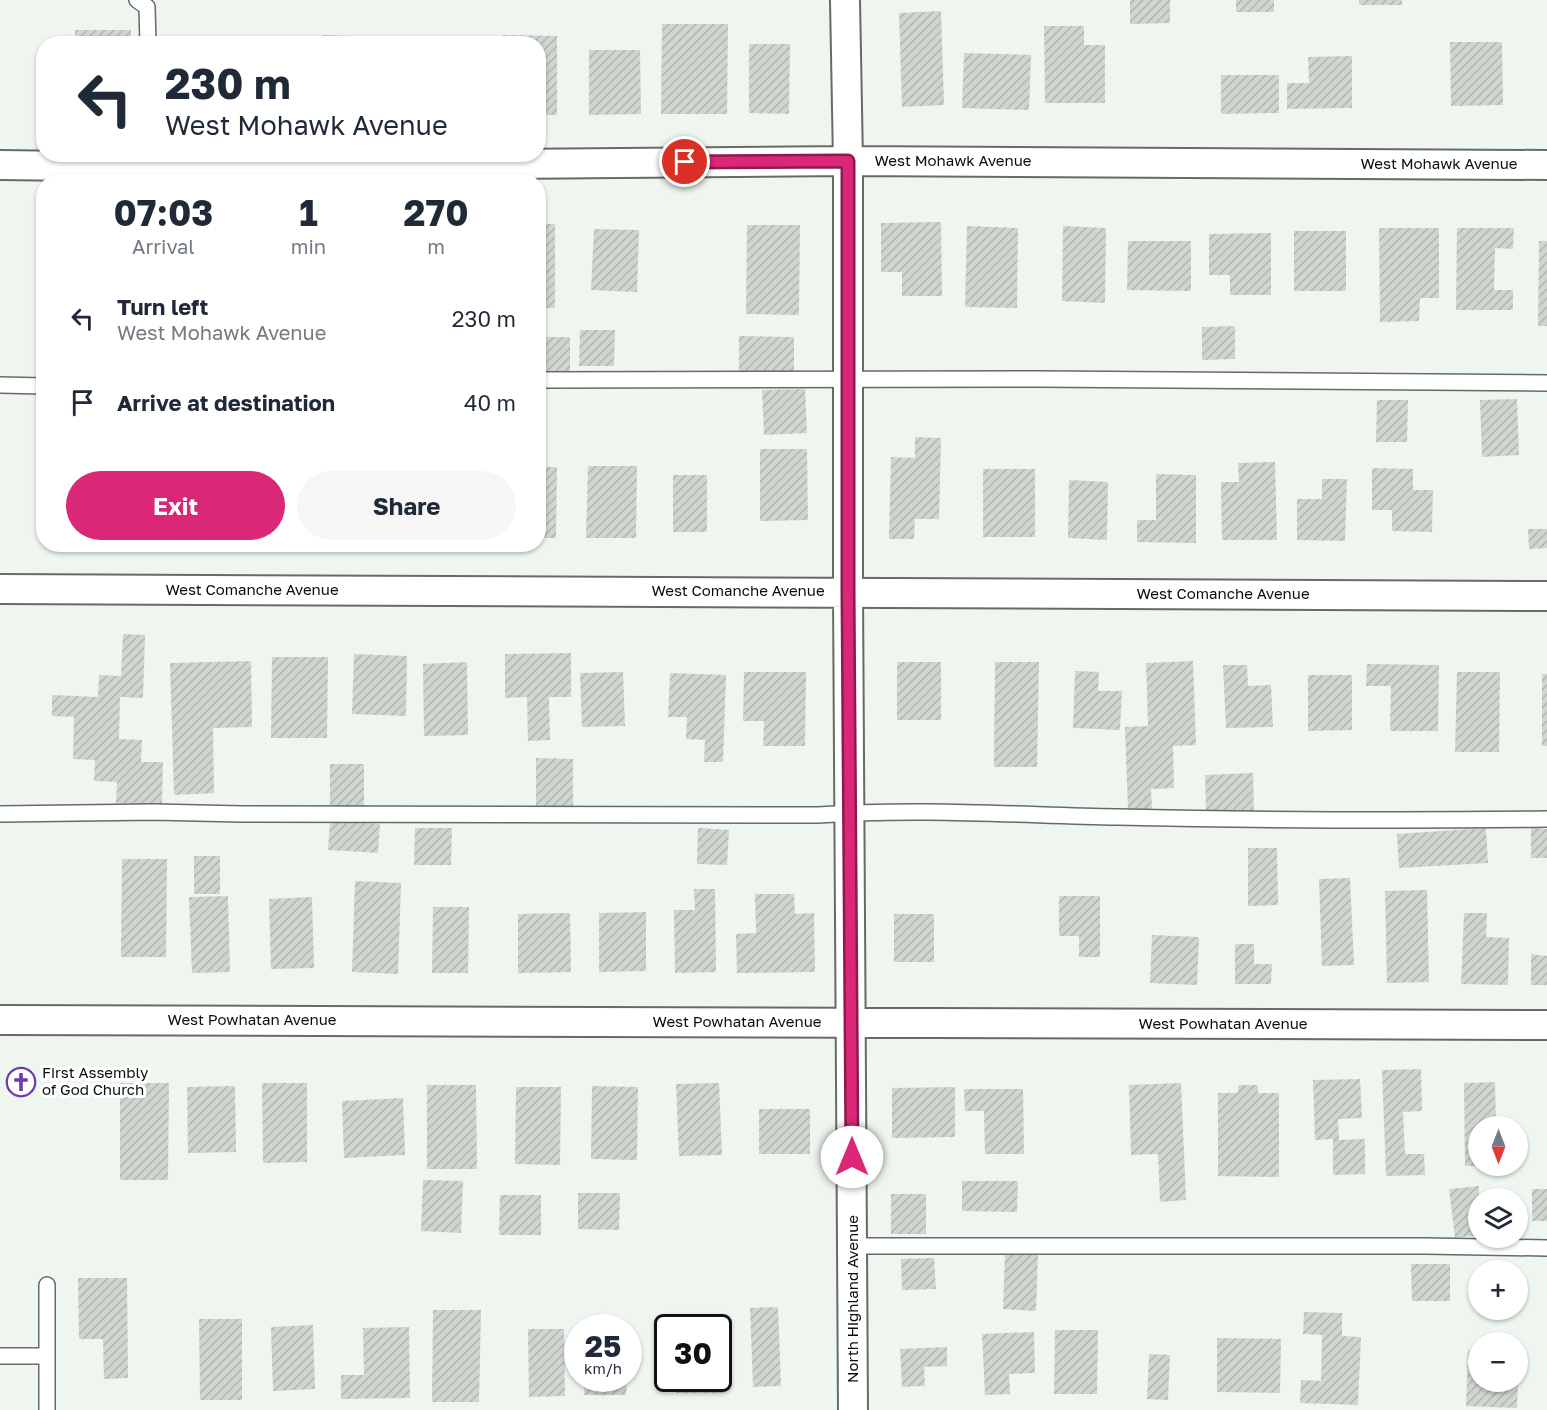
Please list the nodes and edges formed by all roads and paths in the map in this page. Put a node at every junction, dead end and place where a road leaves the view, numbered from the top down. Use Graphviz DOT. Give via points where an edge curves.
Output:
graph roads {
  1 [pos="137,0"];
  2 [pos="845,0"];
  3 [pos="148,36"];
  4 [pos="546,161"];
  5 [pos="848,161"];
  6 [pos="112,162"];
  7 [pos="0,165"];
  8 [pos="1547,165"];
  9 [pos="848,379"];
  10 [pos="546,380"];
  11 [pos="1547,383"];
  12 [pos="0,385"];
  13 [pos="36,386"];
  14 [pos="0,589"];
  15 [pos="848,592"];
  16 [pos="1547,596"];
  17 [pos="849,813"];
  18 [pos="0,814"];
  19 [pos="1547,819"];
  20 [pos="0,1020"];
  21 [pos="851,1023"];
  22 [pos="1547,1025"];
  23 [pos="852,1246"];
  24 [pos="1547,1248"];
  25 [pos="47,1285"];
  26 [pos="0,1356"];
  27 [pos="47,1356"];
  28 [pos="47,1410"];
  29 [pos="853,1410"];
  1 -- 3 [label="lane" via="147,8"];
  2 -- 5 [label="street, North Highland Avenue"];
  4 -- 5 [label="street, West Mohawk Avenue"];
  5 -- 8 [label="street, West Mohawk Avenue"];
  5 -- 9 [label="street, North Highland Avenue"];
  6 -- 7 [label="street, West Mohawk Avenue"];
  9 -- 10 [label="lane"];
  9 -- 11 [label="lane"];
  9 -- 15 [label="street, North Highland Avenue"];
  12 -- 13 [label="lane"];
  14 -- 15 [label="street, West Comanche Avenue"];
  15 -- 16 [label="street, West Comanche Avenue"];
  15 -- 17 [label="street, North Highland Avenue"];
  17 -- 18 [label="lane"];
  17 -- 19 [label="lane" via="1309,820"];
  17 -- 21 [label="street, North Highland Avenue"];
  20 -- 21 [label="street, West Powhatan Avenue"];
  21 -- 22 [label="street, West Powhatan Avenue"];
  21 -- 23 [label="street, North Highland Avenue"];
  23 -- 24 [label="lane"];
  23 -- 29 [label="street, North Highland Avenue"];
  25 -- 27 [label="lane"];
  26 -- 27 [label="lane"];
  27 -- 28 [label="lane"];
}
